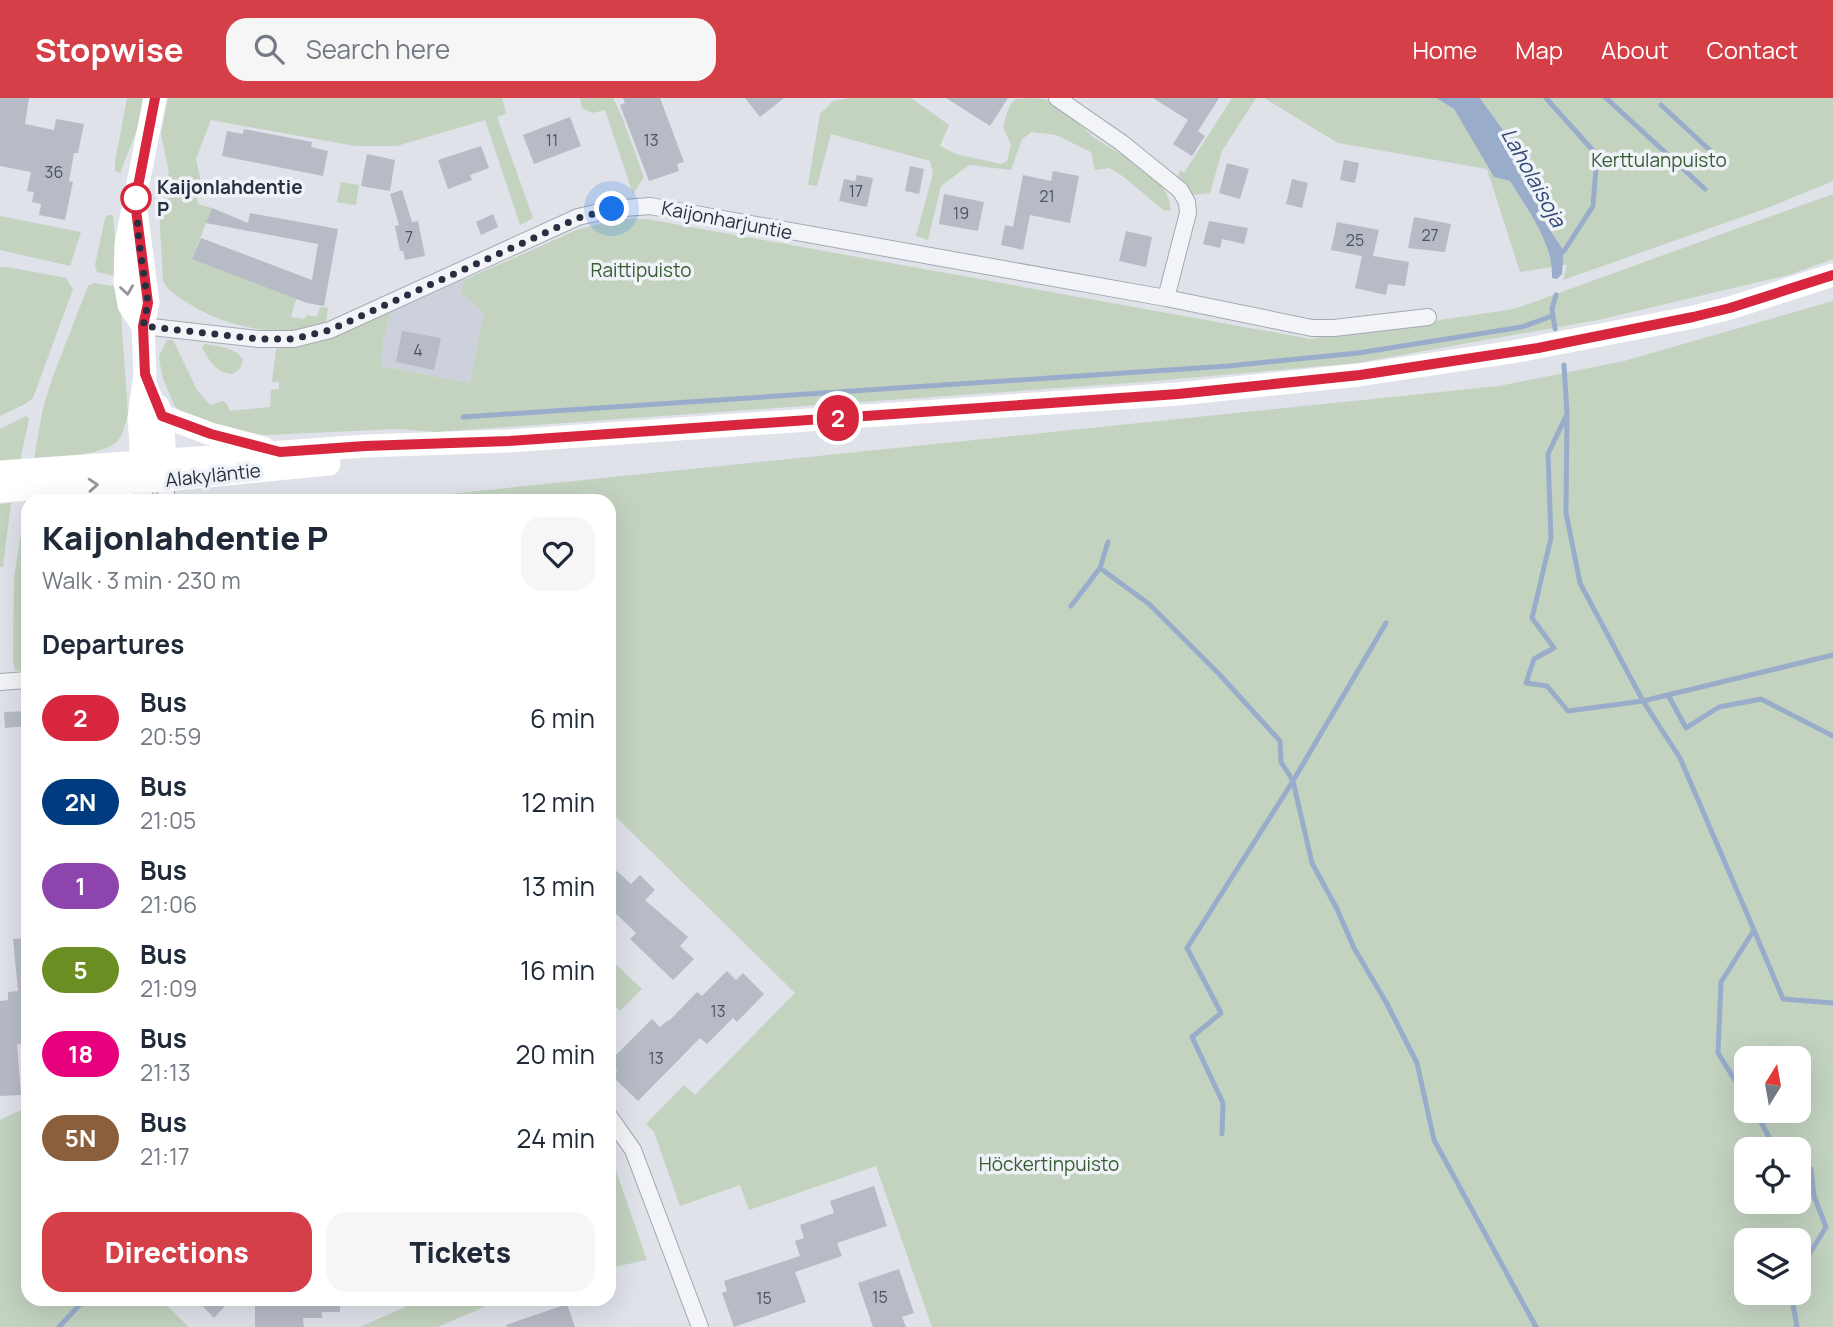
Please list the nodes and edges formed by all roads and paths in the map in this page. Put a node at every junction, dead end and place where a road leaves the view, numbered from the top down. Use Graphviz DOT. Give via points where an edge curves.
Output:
graph roads {
  1 [pos="155,98"];
  2 [pos="1058,98"];
  3 [pos="1833,275"];
  4 [pos="1166,298"];
  5 [pos="1428,317"];
  6 [pos="143,326"];
  7 [pos="145,374"];
  8 [pos="162,416"];
  9 [pos="509,441"];
  10 [pos="280,452"];
  11 [pos="0,472"];
  12 [pos="154,481"];
  13 [pos="0,491"];
  14 [pos="21,680"];
  15 [pos="0,682"];
  16 [pos="616,1126"];
  17 [pos="700,1327"];
  1 -- 6 [label="main road" via="125,244 129,305"];
  2 -- 4 [label="street" via="1163,175 1187,202 1188,214"];
  3 -- 9 [label="main road, Alakyläntie" via="1693,317 1525,350 1360,375 1178,394"];
  4 -- 5 [label="street, Kaijonharjuntie" via="1312,328"];
  4 -- 6 [label="street, Kaijonharjuntie" via="650,206 578,218 330,330 294,339"];
  6 -- 7 [label="main road"];
  7 -- 8 [label="main road"];
  7 -- 12 [label="main road" via="139,418"];
  8 -- 10 [label="main road"];
  8 -- 12 [label="main road"];
  9 -- 10 [label="main road, Alakyläntie"];
  9 -- 12 [label="main road, Alakyläntie"];
  10 -- 12 [label="main road, Alakyläntie"];
  11 -- 12 [label="main road, Alakyläntie"];
  13 -- 12 [label="main road, Alakyläntie, one-way"];
  14 -- 15 [label="street"];
  16 -- 17 [label="street" via="634,1150"];
}
